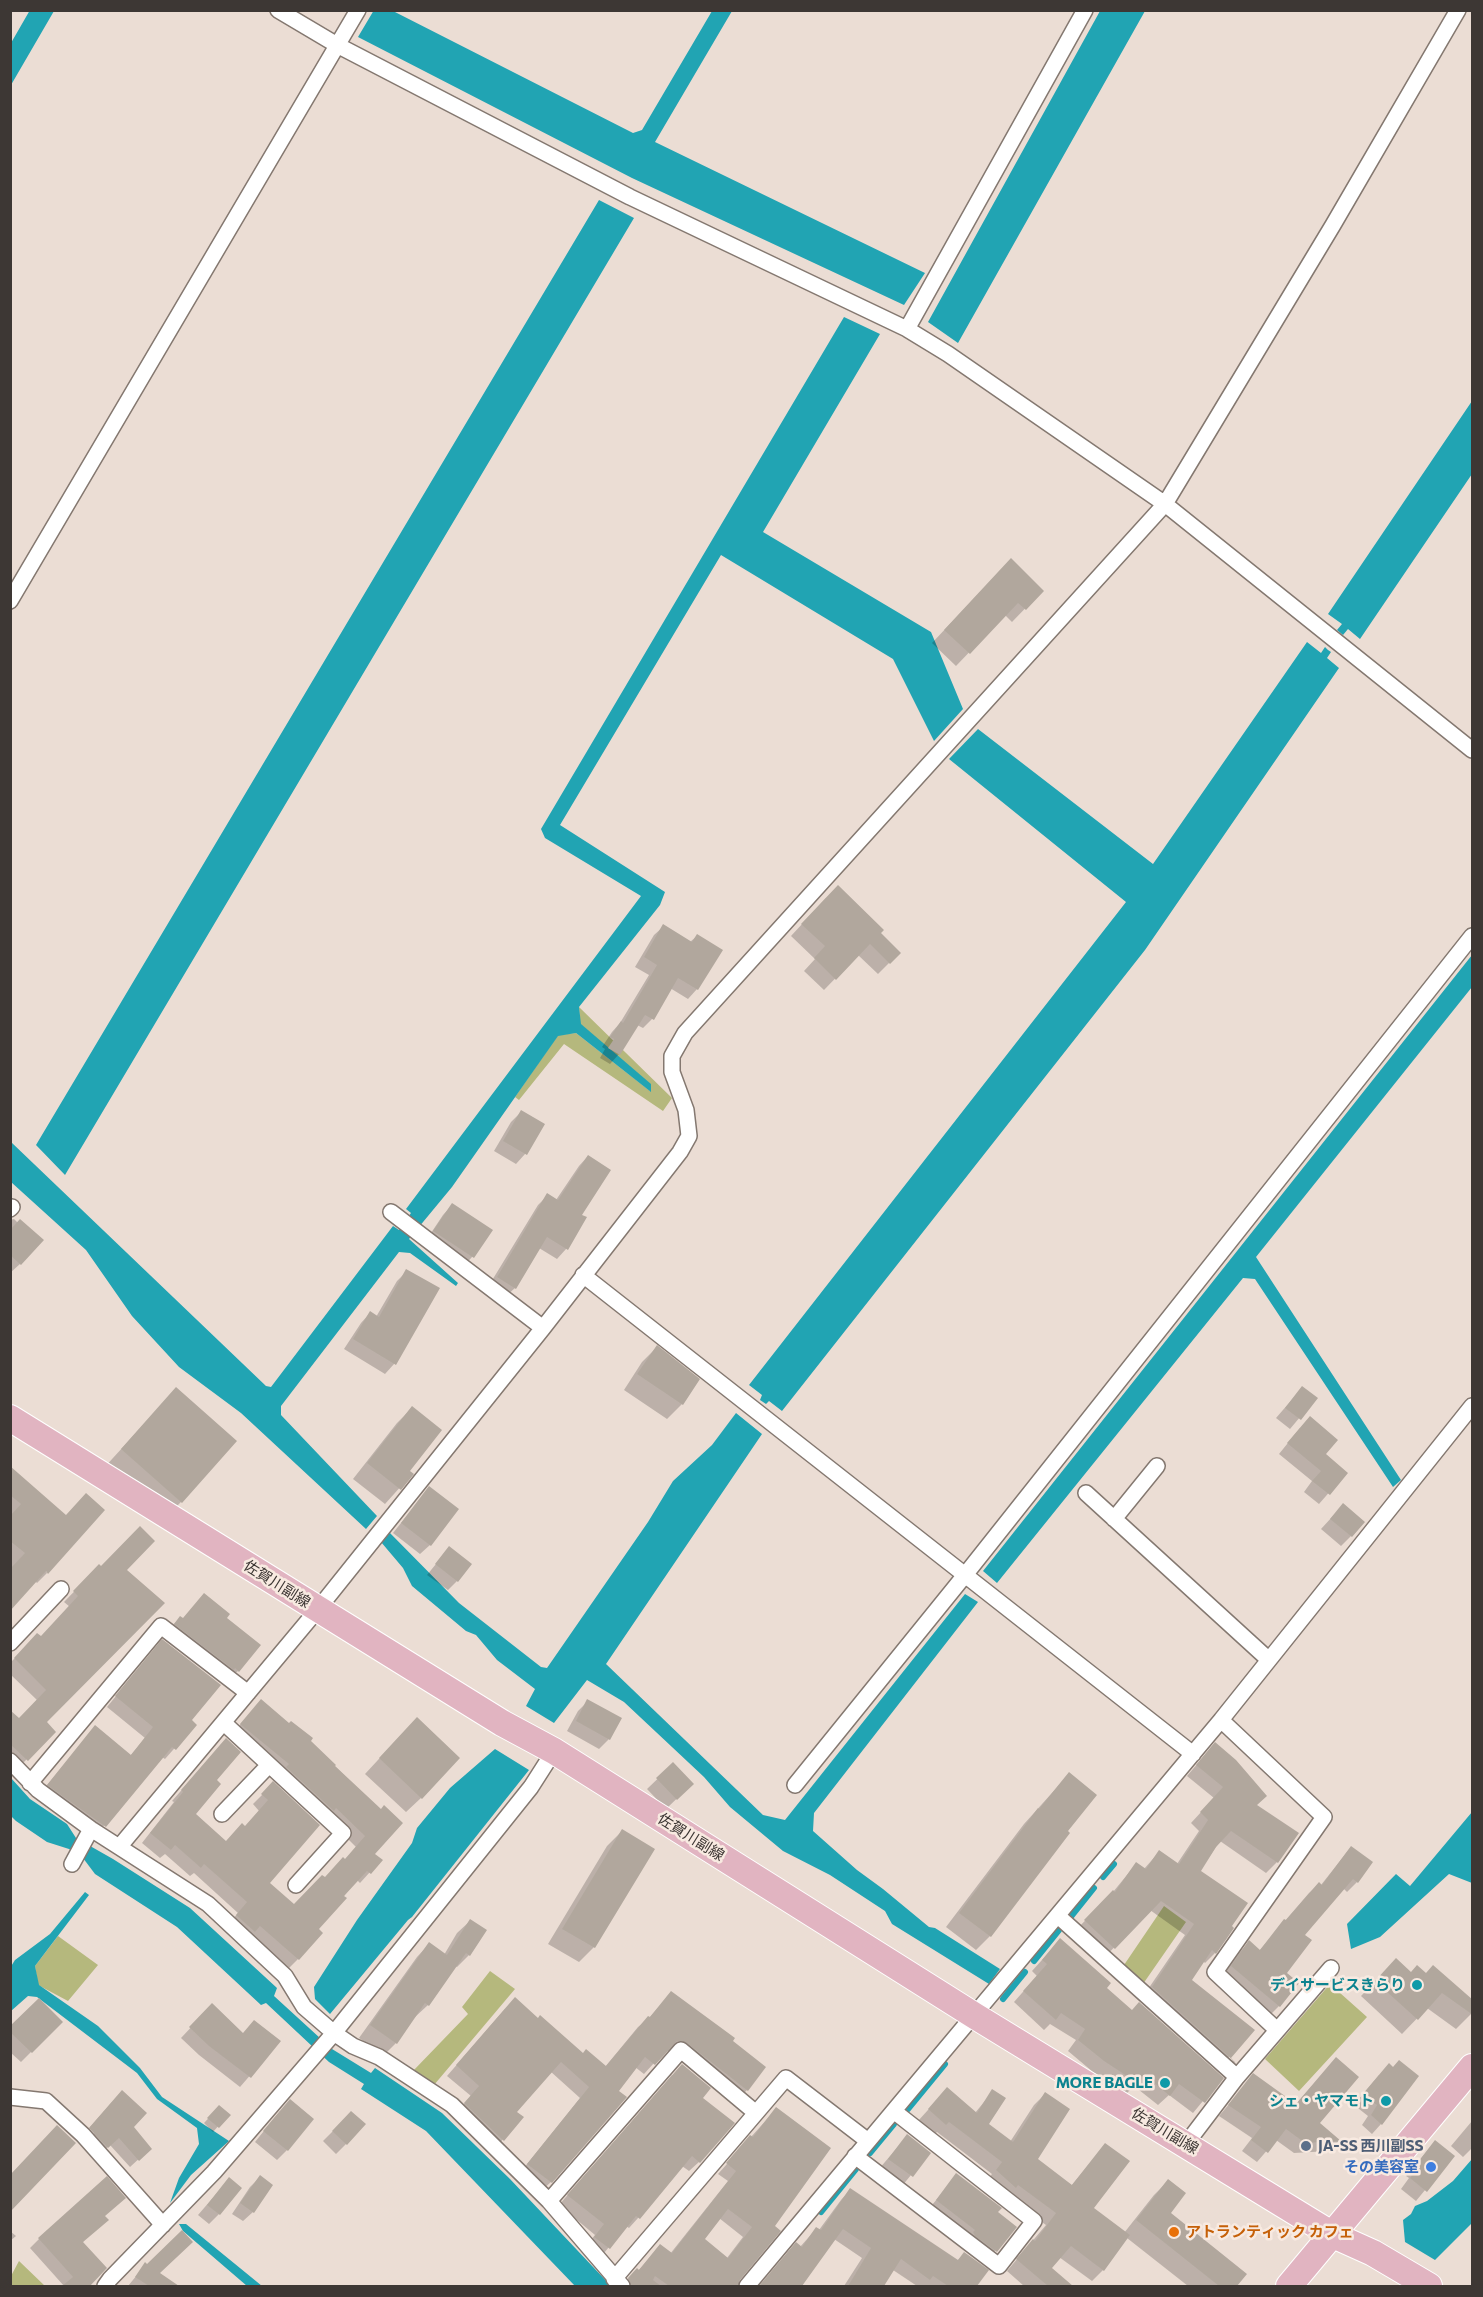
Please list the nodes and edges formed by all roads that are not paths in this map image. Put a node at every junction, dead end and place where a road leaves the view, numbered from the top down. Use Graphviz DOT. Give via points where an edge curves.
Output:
graph roads {
  1 [pos="278,10"];
  2 [pos="358,10"];
  3 [pos="1085,10"];
  4 [pos="1458,10"];
  5 [pos="337,45"];
  6 [pos="907,329"];
  7 [pos="1165,504"];
  8 [pos="10,601"];
  9 [pos="1473,750"];
  10 [pos="1473,936"];
  11 [pos="396,1215"];
  12 [pos="583,1275"];
  13 [pos="543,1328"];
  14 [pos="1473,1406"];
  15 [pos="10,1418"];
  16 [pos="1157,1466"];
  17 [pos="1086,1493"];
  18 [pos="1114,1519"];
  19 [pos="965,1575"];
  20 [pos="62,1589"];
  21 [pos="318,1609"];
  22 [pos="10,1643"];
  23 [pos="1269,1660"];
  24 [pos="248,1694"];
  25 [pos="1221,1720"];
  26 [pos="224,1724"];
  27 [pos="554,1751"];
  28 [pos="1193,1754"];
  29 [pos="10,1761"];
  30 [pos="269,1765"];
  31 [pos="30,1783"];
  32 [pos="795,1785"];
  33 [pos="222,1814"];
  34 [pos="89,1833"];
  35 [pos="120,1846"];
  36 [pos="72,1864"];
  37 [pos="296,1885"];
  38 [pos="1058,1916"];
  39 [pos="1330,1968"];
  40 [pos="975,2016"];
  41 [pos="1277,2030"];
  42 [pos="332,2035"];
  43 [pos="1473,2067"];
  44 [pos="1237,2077"];
  45 [pos="10,2097"];
  46 [pos="894,2112"];
  47 [pos="756,2113"];
  48 [pos="868,2141"];
  49 [pos="1186,2144"];
  50 [pos="855,2156"];
  51 [pos="549,2201"];
  52 [pos="163,2226"];
  53 [pos="1333,2235"];
  54 [pos="618,2283"];
  55 [pos="1425,2285"];
  56 [pos="105,2286"];
  57 [pos="747,2286"];
  58 [pos="1289,2286"];
  1 -- 5 [label="street"];
  2 -- 5 [label="street"];
  3 -- 6 [label="street"];
  4 -- 7 [label="street"];
  5 -- 6 [label="street" via="630,197"];
  5 -- 8 [label="street"];
  6 -- 7 [label="street"];
  7 -- 9 [label="street"];
  7 -- 12 [label="street" via="685,1033 672,1056 672,1072 686,1110 688,1136 680,1152"];
  10 -- 19 [label="street"];
  11 -- 13 [label="street"];
  12 -- 13 [label="street"];
  12 -- 19 [label="street"];
  13 -- 21 [label="street"];
  14 -- 23 [label="street"];
  15 -- 21 [label="main road, 佐賀川副線"];
  16 -- 18 [label="street"];
  17 -- 18 [label="street"];
  18 -- 23 [label="street"];
  19 -- 28 [label="street"];
  19 -- 32 [label="street"];
  20 -- 22 [label="street"];
  21 -- 24 [label="street"];
  21 -- 27 [label="main road, 佐賀川副線"];
  23 -- 25 [label="street"];
  24 -- 26 [label="street"];
  24 -- 31 [label="street" via="161,1626"];
  25 -- 28 [label="street"];
  25 -- 41 [label="street" via="1324,1817 1215,1972"];
  26 -- 30 [label="street"];
  26 -- 35 [label="street"];
  27 -- 40 [label="main road, 佐賀川副線"];
  27 -- 42 [label="street" via="531,1787"];
  28 -- 38 [label="street"];
  29 -- 31 [label="street"];
  30 -- 33 [label="street"];
  30 -- 37 [label="street" via="343,1833"];
  31 -- 34 [label="street"];
  34 -- 35 [label="street"];
  34 -- 36 [label="street"];
  35 -- 42 [label="street" via="208,1904 285,1976 304,2007"];
  38 -- 40 [label="street"];
  38 -- 44 [label="street"];
  39 -- 41 [label="street"];
  40 -- 46 [label="street"];
  40 -- 49 [label="main road, 佐賀川副線"];
  41 -- 44 [label="street"];
  42 -- 51 [label="street" via="379,2057 452,2105"];
  42 -- 52 [label="street"];
  43 -- 53 [label="main road"];
  44 -- 49 [label="street"];
  45 -- 52 [label="street" via="46,2101 83,2135"];
  46 -- 48 [label="street"];
  46 -- 50 [label="street" via="1034,2221 999,2266"];
  47 -- 48 [label="street" via="786,2078"];
  47 -- 51 [label="street" via="681,2050"];
  47 -- 54 [label="street"];
  48 -- 50 [label="street"];
  49 -- 53 [label="main road, 佐賀川副線"];
  50 -- 57 [label="street"];
  51 -- 54 [label="street"];
  52 -- 56 [label="street"];
  53 -- 55 [label="main road, 佐賀川副線" via="1373,2253"];
  53 -- 58 [label="main road"];
}
